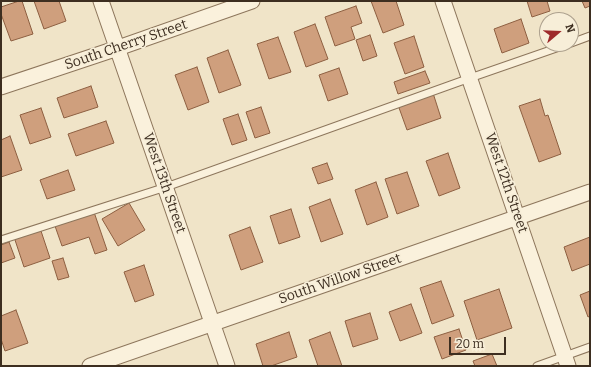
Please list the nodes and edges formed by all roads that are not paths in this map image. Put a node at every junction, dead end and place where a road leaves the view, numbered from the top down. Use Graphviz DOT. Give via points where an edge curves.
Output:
graph roads {
  1 [pos="101,1"];
  2 [pos="252,1"];
  3 [pos="443,1"];
  4 [pos="590,36"];
  5 [pos="579,40"];
  6 [pos="118,48"];
  7 [pos="545,52"];
  8 [pos="470,78"];
  9 [pos="1,87"];
  10 [pos="166,187"];
  11 [pos="590,192"];
  12 [pos="517,217"];
  13 [pos="1,240"];
  14 [pos="213,324"];
  15 [pos="590,347"];
  16 [pos="566,361"];
  17 [pos="90,366"];
  18 [pos="227,366"];
  19 [pos="537,366"];
  1 -- 6 [label="street, West 13th Street"];
  2 -- 6 [label="street, South Cherry Street"];
  3 -- 8 [label="street, West 12th Street"];
  4 -- 5 [label="lane"];
  6 -- 9 [label="street, South Cherry Street"];
  6 -- 10 [label="street, West 13th Street"];
  7 -- 8 [label="lane"];
  8 -- 10 [label="lane"];
  8 -- 12 [label="street, West 12th Street"];
  10 -- 13 [label="lane"];
  10 -- 14 [label="street, West 13th Street"];
  11 -- 12 [label="street, South Willow Street"];
  12 -- 14 [label="street, South Willow Street"];
  12 -- 16 [label="street, West 12th Street"];
  14 -- 17 [label="street, South Willow Street"];
  14 -- 18 [label="street, West 13th Street"];
  15 -- 16 [label="lane"];
  16 -- 19 [label="lane"];
}
